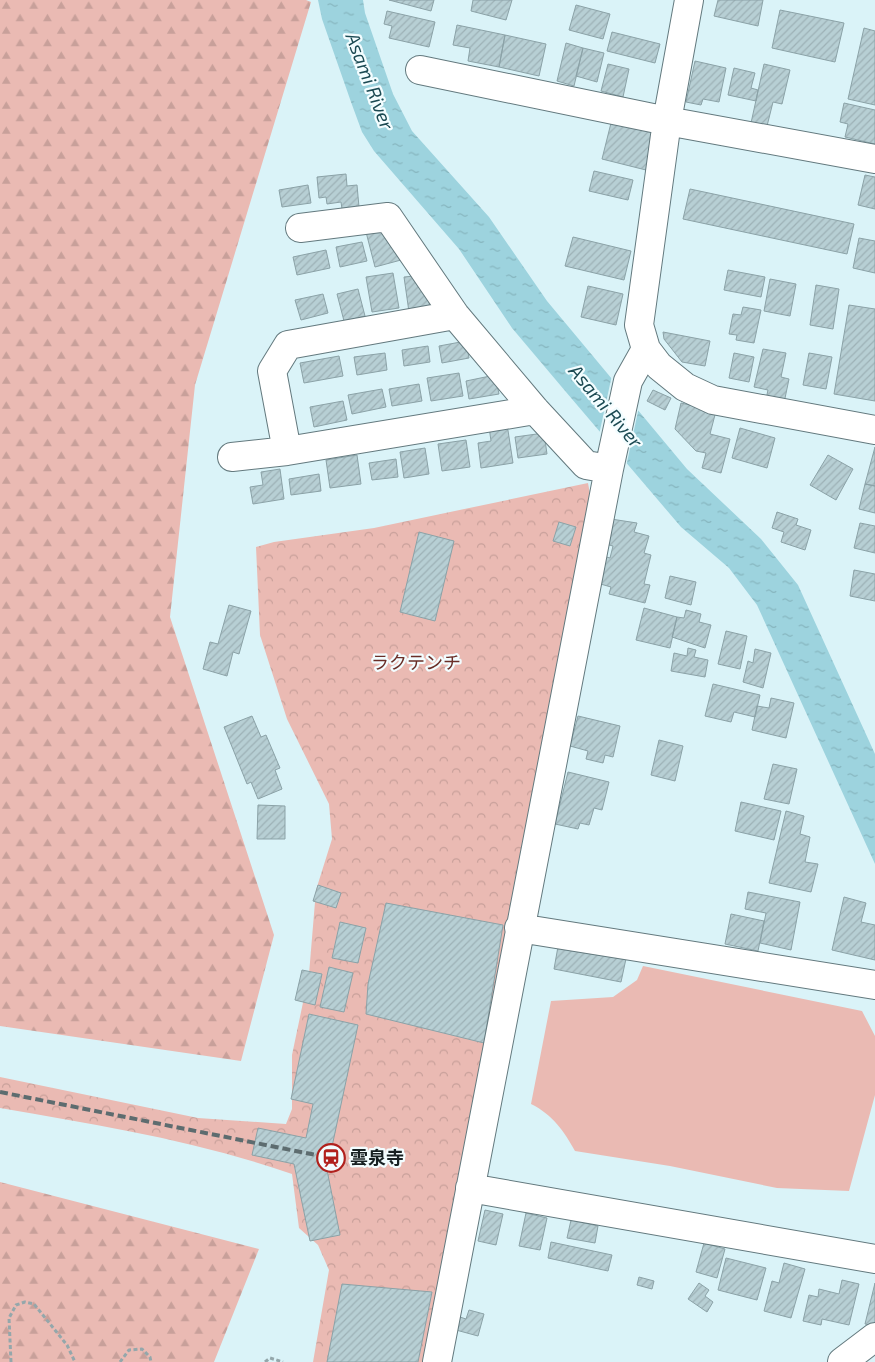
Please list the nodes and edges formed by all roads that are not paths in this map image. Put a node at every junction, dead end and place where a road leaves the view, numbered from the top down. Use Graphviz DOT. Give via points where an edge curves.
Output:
graph roads {
  1 [pos="689,0"];
  2 [pos="420,70"];
  3 [pos="667,121"];
  4 [pos="875,159"];
  5 [pos="300,228"];
  6 [pos="455,315"];
  7 [pos="646,349"];
  8 [pos="535,410"];
  9 [pos="875,430"];
  10 [pos="286,451"];
  11 [pos="232,457"];
  12 [pos="609,470"];
  13 [pos="519,928"];
  14 [pos="875,985"];
  15 [pos="470,1188"];
  16 [pos="875,1259"];
  17 [pos="875,1337"];
  18 [pos="437,1362"];
  19 [pos="842,1362"];
  1 -- 3 [label="street"];
  2 -- 3 [label="street"];
  3 -- 4 [label="street"];
  3 -- 7 [label="street" via="639,325"];
  5 -- 6 [label="street" via="388,216"];
  6 -- 8 [label="street"];
  6 -- 10 [label="street" via="288,345 272,371"];
  7 -- 9 [label="street" via="659,366 685,387 714,400"];
  7 -- 12 [label="street" via="628,381"];
  8 -- 10 [label="street"];
  8 -- 12 [label="street" via="586,465"];
  10 -- 11 [label="street"];
  12 -- 13 [label="street"];
  13 -- 14 [label="street"];
  13 -- 15 [label="street"];
  15 -- 16 [label="street"];
  15 -- 18 [label="street"];
  17 -- 19 [label="street"];
}
